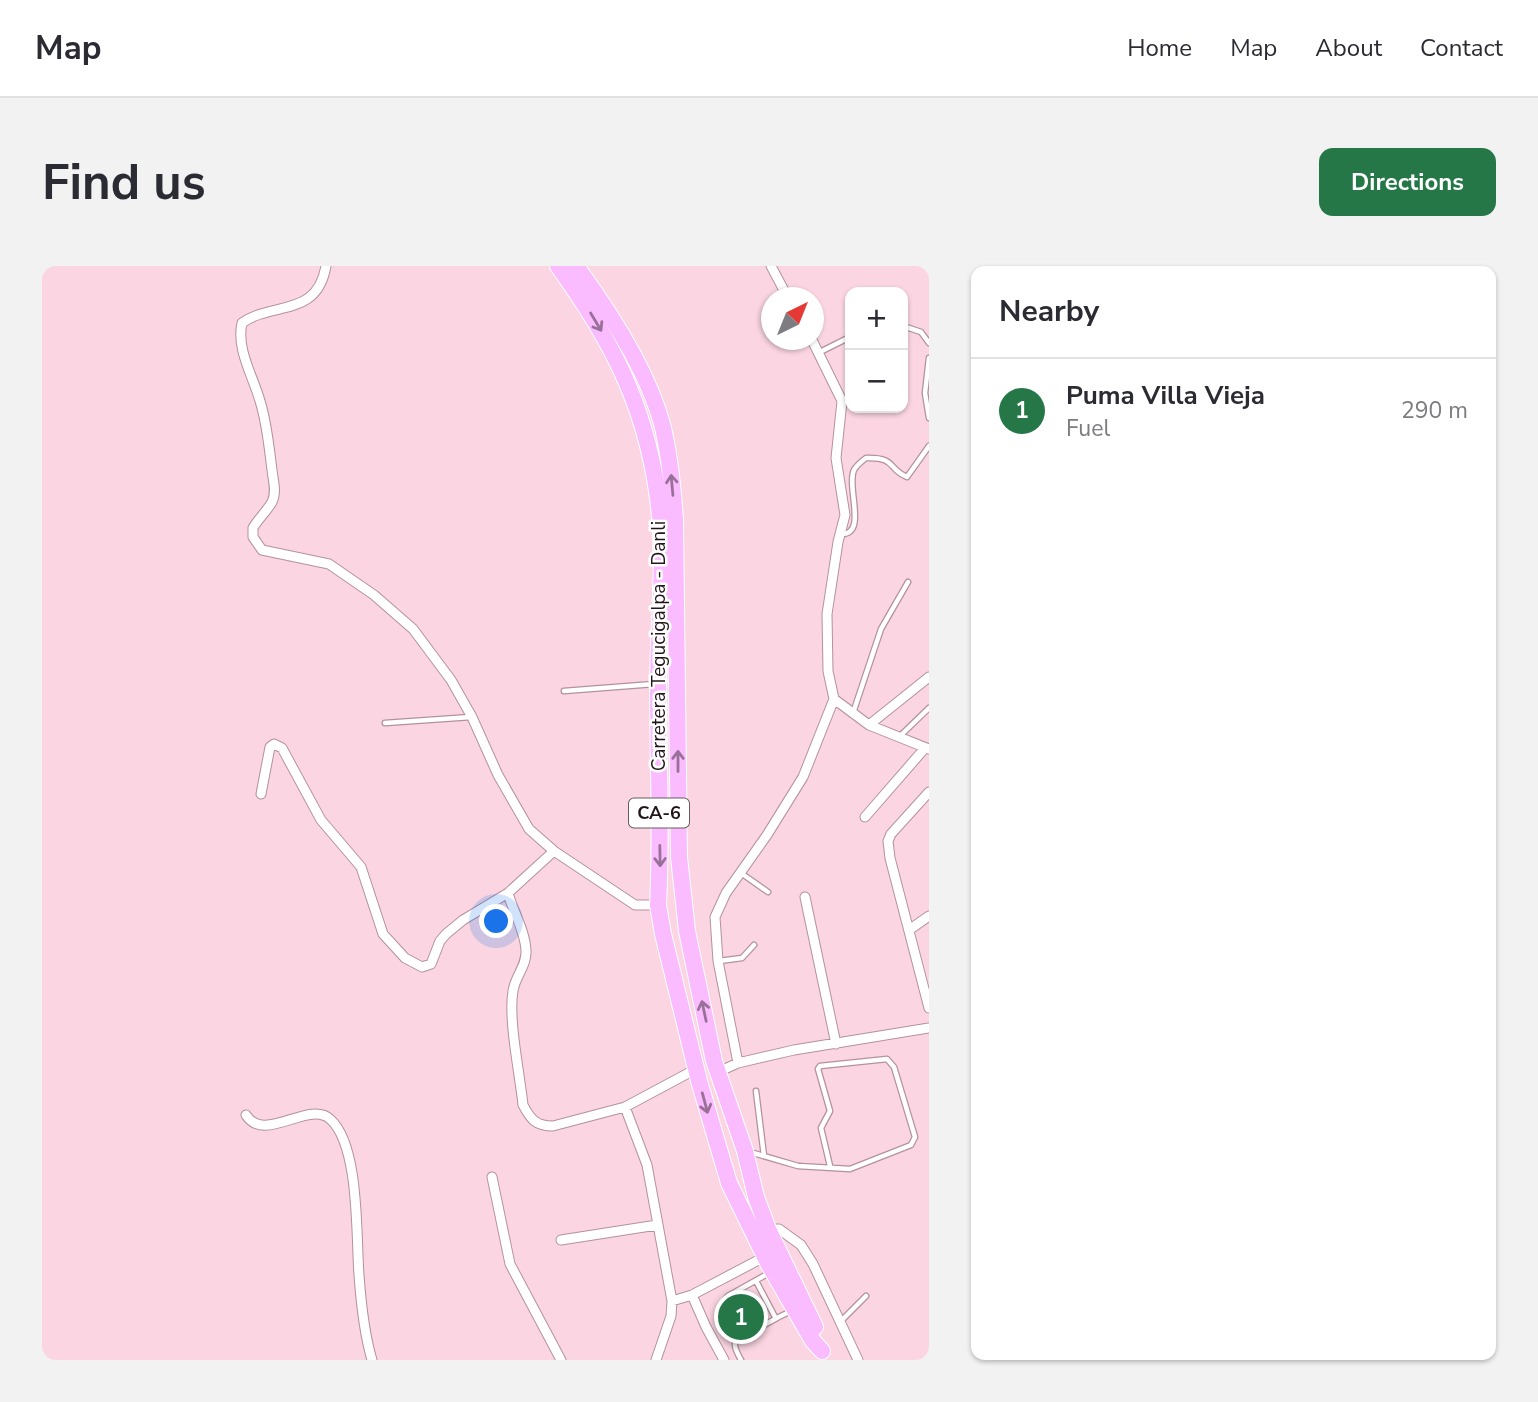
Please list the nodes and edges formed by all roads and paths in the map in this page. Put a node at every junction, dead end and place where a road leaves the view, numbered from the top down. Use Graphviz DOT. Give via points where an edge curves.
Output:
graph roads {
  1 [pos="326,266"];
  2 [pos="558,266"];
  3 [pos="576,266"];
  4 [pos="771,266"];
  5 [pos="782,287"];
  6 [pos="908,328"];
  7 [pos="845,339"];
  8 [pos="929,344"];
  9 [pos="819,352"];
  10 [pos="929,358"];
  11 [pos="929,418"];
  12 [pos="929,446"];
  13 [pos="840,534"];
  14 [pos="908,582"];
  15 [pos="929,677"];
  16 [pos="658,684"];
  17 [pos="564,691"];
  18 [pos="834,699"];
  19 [pos="929,708"];
  20 [pos="853,714"];
  21 [pos="472,717"];
  22 [pos="385,723"];
  23 [pos="869,725"];
  24 [pos="900,736"];
  25 [pos="928,748"];
  26 [pos="929,792"];
  27 [pos="261,794"];
  28 [pos="865,817"];
  29 [pos="554,851"];
  30 [pos="740,872"];
  31 [pos="508,892"];
  32 [pos="768,892"];
  33 [pos="805,897"];
  34 [pos="684,902"];
  35 [pos="659,905"];
  36 [pos="929,916"];
  37 [pos="909,930"];
  38 [pos="687,931"];
  39 [pos="663,934"];
  40 [pos="754,945"];
  41 [pos="718,961"];
  42 [pos="929,1009"];
  43 [pos="929,1028"];
  44 [pos="836,1044"];
  45 [pos="738,1063"];
  46 [pos="696,1069"];
  47 [pos="718,1072"];
  48 [pos="756,1091"];
  49 [pos="625,1107"];
  50 [pos="246,1115"];
  51 [pos="745,1151"];
  52 [pos="721,1156"];
  53 [pos="764,1156"];
  54 [pos="830,1166"];
  55 [pos="492,1177"];
  56 [pos="753,1180"];
  57 [pos="730,1185"];
  58 [pos="657,1225"];
  59 [pos="768,1229"];
  60 [pos="561,1240"];
  61 [pos="772,1253"];
  62 [pos="773,1271"];
  63 [pos="756,1281"];
  64 [pos="692,1295"];
  65 [pos="866,1296"];
  66 [pos="672,1301"];
  67 [pos="794,1310"];
  68 [pos="775,1317"];
  69 [pos="841,1322"];
  70 [pos="739,1333"];
  71 [pos="824,1356"];
  72 [pos="372,1360"];
  73 [pos="561,1360"];
  74 [pos="656,1360"];
  75 [pos="724,1360"];
  76 [pos="741,1360"];
  77 [pos="858,1360"];
  1 -- 21 [label="street" via="323,281 311,296 291,308 253,315 242,323 244,354 260,400 275,490 253,528 253,537 262,550 330,564 374,595 413,629"];
  2 -- 16 [label="highway, Carretera Tegucigalpa - Danli / CA-6, one-way" via="611,346 640,414 649,451 661,554"];
  34 -- 3 [label="highway, Carretera Tegucigalpa - Danli / CA-6, one-way" via="679,857 671,470 648,386 600,298"];
  4 -- 5 [label="street"];
  6 -- 8 [label="lane" via="921,332"];
  7 -- 9 [label="lane"];
  9 -- 13 [label="street" via="842,401 836,458 845,515"];
  10 -- 11 [label="lane" via="925,393"];
  12 -- 13 [label="lane" via="906,477 880,457 866,458 854,470 853,530"];
  13 -- 18 [label="street" via="827,614 828,671"];
  14 -- 20 [label="lane" via="881,629"];
  15 -- 23 [label="street"];
  16 -- 17 [label="lane"];
  16 -- 35 [label="highway, Carretera Tegucigalpa - Danli / CA-6, one-way"];
  18 -- 20 [label="street"];
  18 -- 30 [label="street" via="803,777"];
  19 -- 24 [label="lane"];
  20 -- 23 [label="street"];
  21 -- 22 [label="lane"];
  21 -- 29 [label="street" via="529,829"];
  23 -- 24 [label="street"];
  24 -- 25 [label="street"];
  25 -- 28 [label="street"];
  26 -- 37 [label="street" via="888,841"];
  27 -- 31 [label="street" via="270,747 278,746 321,820 361,867 383,934 415,965 431,964 446,934"];
  29 -- 31 [label="street"];
  29 -- 35 [label="street" via="635,905"];
  30 -- 32 [label="lane"];
  30 -- 41 [label="street" via="716,917"];
  31 -- 49 [label="street" via="527,953 513,990 527,1114 537,1124 553,1126"];
  33 -- 44 [label="street"];
  34 -- 35 [label="highway" via="671,912"];
  34 -- 38 [label="highway, Carretera Tegucigalpa - Danli / CA-6"];
  35 -- 39 [label="highway, Carretera Tegucigalpa - Danli / CA-6"];
  36 -- 37 [label="street"];
  37 -- 42 [label="street"];
  38 -- 39 [label="highway" via="677,923"];
  47 -- 38 [label="highway, Carretera Tegucigalpa - Danli / CA-6, one-way"];
  39 -- 46 [label="highway, Carretera Tegucigalpa - Danli / CA-6"];
  40 -- 41 [label="lane" via="742,958"];
  41 -- 45 [label="street"];
  43 -- 44 [label="street"];
  44 -- 45 [label="street"];
  45 -- 47 [label="street"];
  46 -- 49 [label="street"];
  46 -- 52 [label="highway, Carretera Tegucigalpa - Danli / CA-6, one-way"];
  47 -- 51 [label="highway, Carretera Tegucigalpa - Danli / CA-6"];
  48 -- 53 [label="lane"];
  49 -- 58 [label="street" via="647,1165"];
  50 -- 72 [label="street" via="262,1126 319,1113 330,1119 341,1135 356,1202 359,1276"];
  51 -- 52 [label="highway" via="737,1161"];
  51 -- 53 [label="lane"];
  51 -- 56 [label="highway, Carretera Tegucigalpa - Danli / CA-6"];
  52 -- 57 [label="highway, Carretera Tegucigalpa - Danli / CA-6"];
  53 -- 54 [label="lane" via="798,1166"];
  54 -- 54 [label="lane" via="821,1128 830,1111 818,1069 887,1059 894,1067 914,1141 850,1169"];
  55 -- 73 [label="street" via="510,1264"];
  56 -- 57 [label="highway" via="739,1176"];
  56 -- 59 [label="highway, Carretera Tegucigalpa - Danli / CA-6"];
  57 -- 61 [label="highway, Carretera Tegucigalpa - Danli / CA-6"];
  58 -- 60 [label="street"];
  58 -- 66 [label="street"];
  59 -- 61 [label="highway, Carretera Tegucigalpa - Danli / CA-6"];
  59 -- 69 [label="street" via="779,1229 801,1245"];
  61 -- 62 [label="highway, Carretera Tegucigalpa - Danli / CA-6"];
  61 -- 64 [label="street"];
  61 -- 71 [label="highway, Carretera Tegucigalpa - Danli / CA-6" via="820,1337"];
  62 -- 63 [label="lane"];
  62 -- 67 [label="highway, Carretera Tegucigalpa - Danli / CA-6"];
  63 -- 68 [label="lane"];
  63 -- 70 [label="lane" via="725,1300"];
  64 -- 66 [label="street"];
  64 -- 75 [label="street"];
  65 -- 69 [label="lane"];
  66 -- 74 [label="street"];
  67 -- 68 [label="lane"];
  67 -- 71 [label="highway, Carretera Tegucigalpa - Danli / CA-6"];
  68 -- 70 [label="lane" via="750,1332"];
  69 -- 77 [label="street"];
  70 -- 76 [label="lane" via="734,1348"];
}
